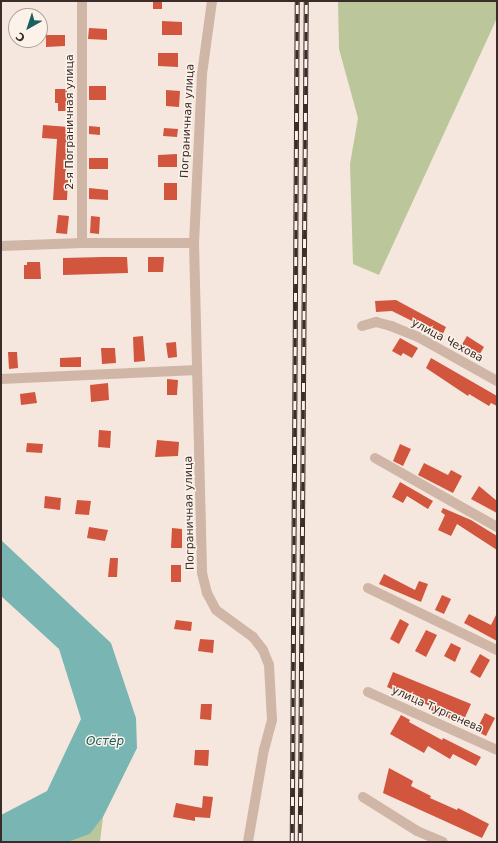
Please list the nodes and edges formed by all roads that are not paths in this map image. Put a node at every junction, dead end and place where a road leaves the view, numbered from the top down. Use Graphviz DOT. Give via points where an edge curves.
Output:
graph roads {
  1 [pos="82,1"];
  2 [pos="212,1"];
  3 [pos="82,242"];
  4 [pos="194,243"];
  5 [pos="1,246"];
  6 [pos="362,326"];
  7 [pos="197,370"];
  8 [pos="1,379"];
  9 [pos="497,382"];
  10 [pos="375,458"];
  11 [pos="497,527"];
  12 [pos="368,588"];
  13 [pos="497,650"];
  14 [pos="368,692"];
  15 [pos="497,750"];
  16 [pos="363,797"];
  17 [pos="248,842"];
  18 [pos="443,842"];
  1 -- 3 [label="street, 2-я Пограничная улица"];
  2 -- 4 [label="street, Пограничная улица" via="202,74"];
  3 -- 4 [label="street"];
  3 -- 5 [label="street"];
  4 -- 7 [label="street, Пограничная улица"];
  6 -- 9 [label="street, улица Чехова" via="376,322 418,337"];
  7 -- 8 [label="street"];
  7 -- 17 [label="street, Пограничная улица" via="202,573 216,610 253,637 269,665 272,720 264,750"];
  10 -- 11 [label="street"];
  12 -- 13 [label="street"];
  14 -- 15 [label="street, улица Тургенева"];
  16 -- 18 [label="street" via="417,831"];
}
